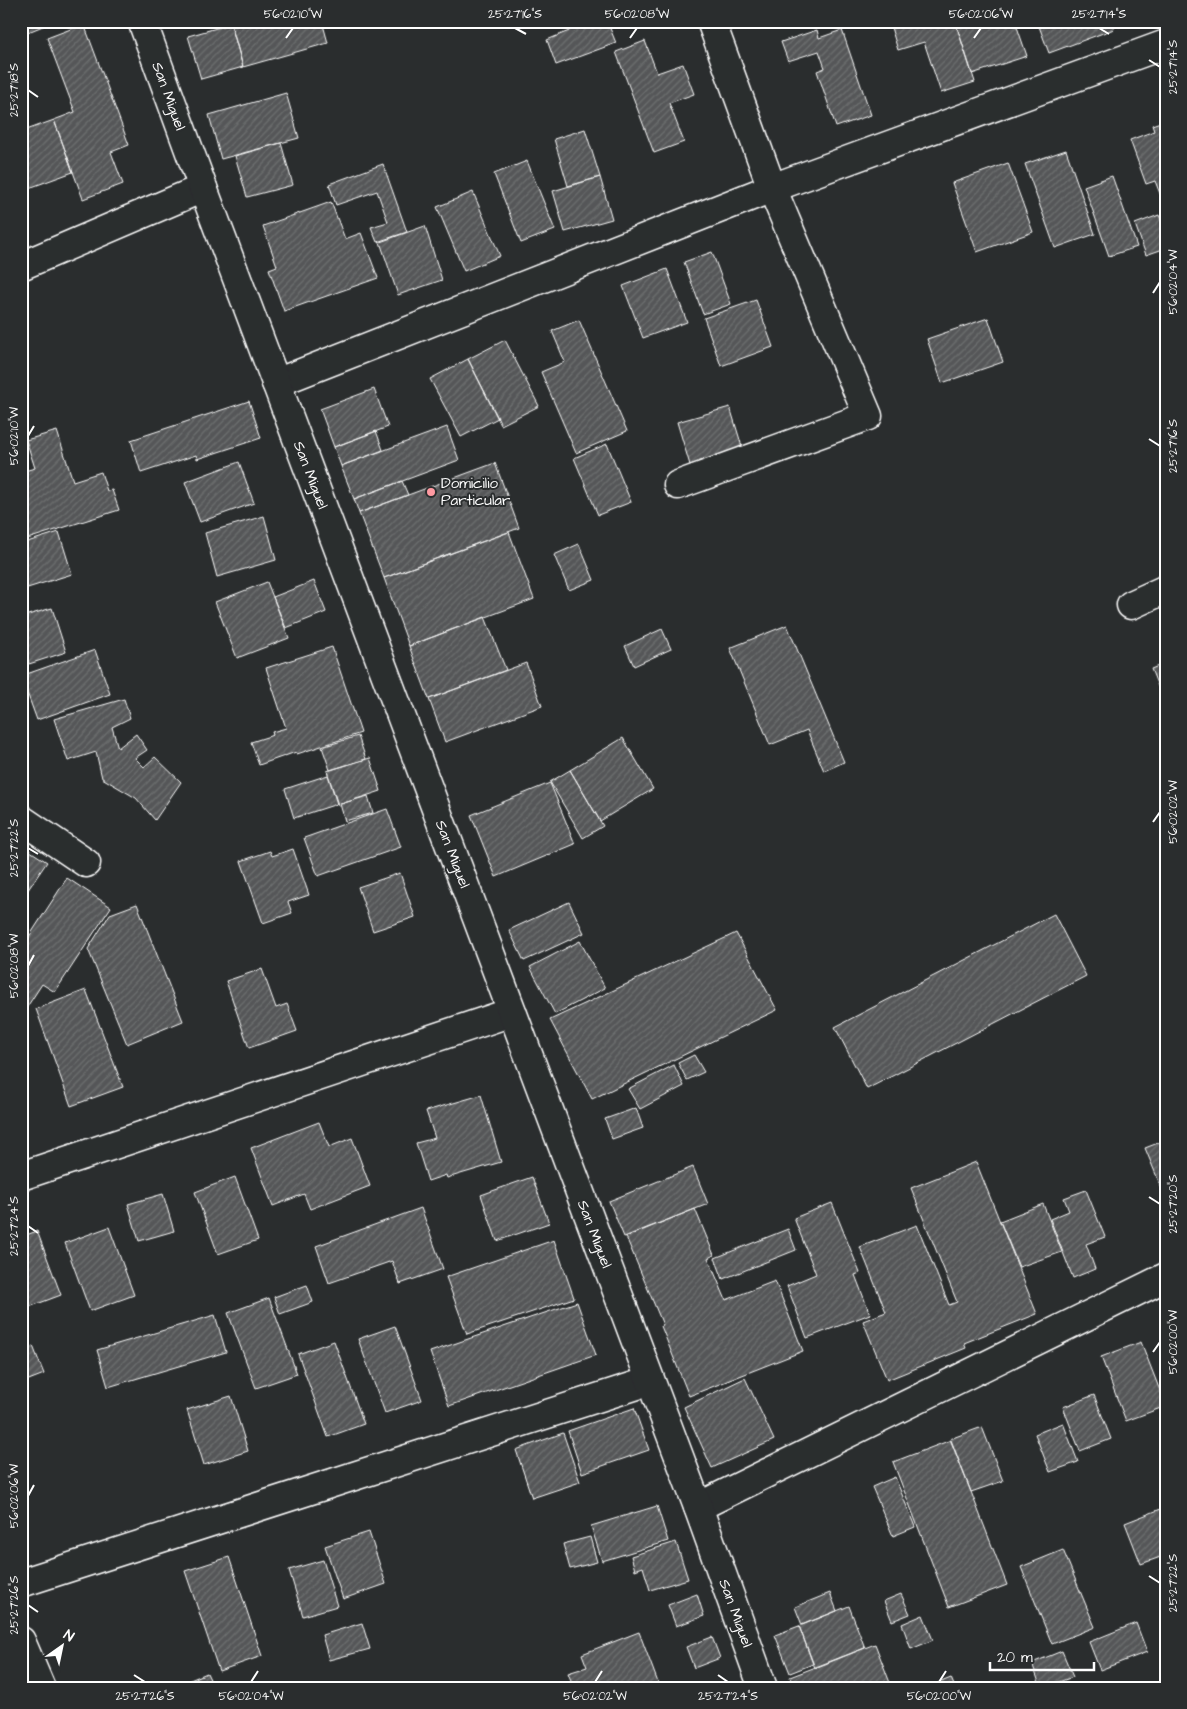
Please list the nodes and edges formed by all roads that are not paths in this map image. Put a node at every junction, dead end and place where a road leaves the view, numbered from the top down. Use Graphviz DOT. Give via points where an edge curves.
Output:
graph roads {
  1 [pos="142,21"];
  2 [pos="711,21"];
  3 [pos="1166,44"];
  4 [pos="203,188"];
  5 [pos="772,188"];
  6 [pos="21,266"];
  7 [pos="276,384"];
  8 [pos="678,485"];
  9 [pos="1166,589"];
  10 [pos="1131,605"];
  11 [pos="23,817"];
  12 [pos="86,863"];
  13 [pos="512,1012"];
  14 [pos="21,1176"];
  15 [pos="1166,1276"];
  16 [pos="650,1381"];
  17 [pos="698,1507"];
  18 [pos="21,1583"];
  19 [pos="21,1641"];
  20 [pos="41,1688"];
  21 [pos="762,1688"];
  1 -- 4 [label="street, San Miguel"];
  2 -- 5 [label="street"];
  3 -- 5 [label="street"];
  4 -- 6 [label="street"];
  4 -- 7 [label="street, San Miguel"];
  5 -- 7 [label="street"];
  5 -- 8 [label="street" via="868,416"];
  7 -- 13 [label="street, San Miguel"];
  9 -- 10 [label="street"];
  11 -- 12 [label="street"];
  13 -- 14 [label="street"];
  13 -- 16 [label="street, San Miguel"];
  15 -- 17 [label="street"];
  16 -- 17 [label="street, San Miguel"];
  16 -- 18 [label="street"];
  17 -- 21 [label="street, San Miguel"];
  19 -- 20 [label="street"];
}
